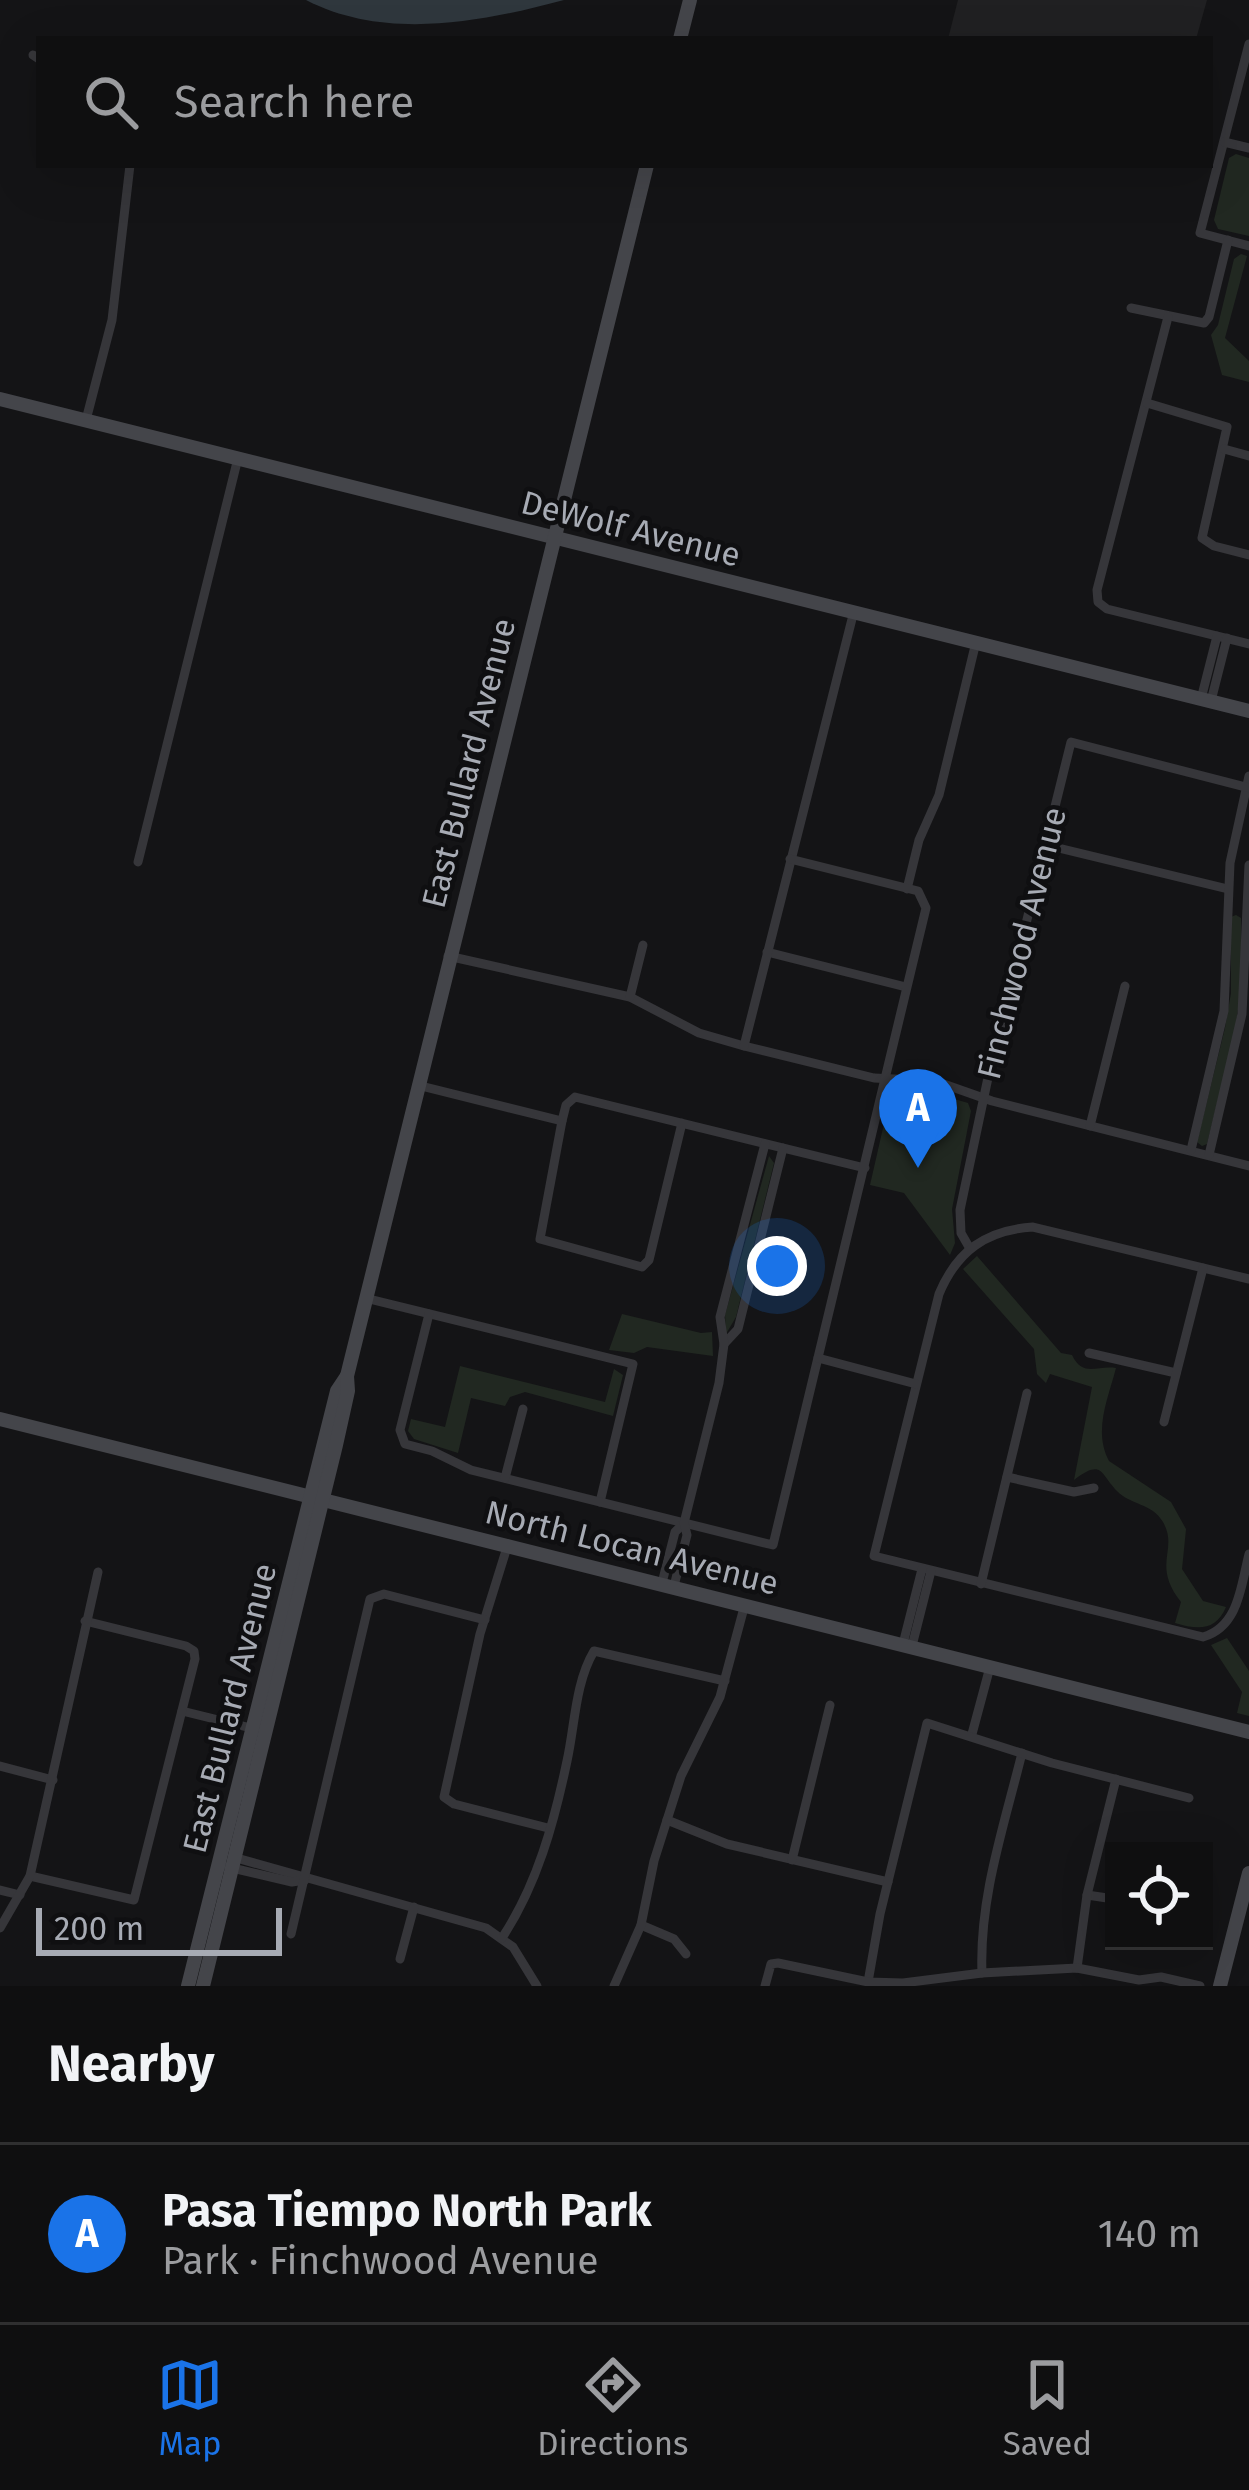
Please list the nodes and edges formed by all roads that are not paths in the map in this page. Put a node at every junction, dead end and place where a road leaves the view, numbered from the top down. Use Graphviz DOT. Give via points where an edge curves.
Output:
graph roads {
  1 [pos="690,0"];
  2 [pos="681,36"];
  3 [pos="1249,44"];
  4 [pos="1224,142"];
  5 [pos="1249,148"];
  6 [pos="130,168"];
  7 [pos="646,168"];
  8 [pos="1228,240"];
  9 [pos="1249,246"];
  10 [pos="1131,308"];
  11 [pos="1168,317"];
  12 [pos="0,399"];
  13 [pos="1147,403"];
  14 [pos="86,420"];
  15 [pos="1224,449"];
  16 [pos="1249,456"];
  17 [pos="238,458"];
  18 [pos="553,536"];
  19 [pos="1249,555"];
  20 [pos="854,611"];
  21 [pos="1222,637"];
  22 [pos="976,642"];
  23 [pos="1249,644"];
  24 [pos="1206,700"];
  25 [pos="1249,711"];
  26 [pos="1248,784"];
  27 [pos="1046,845"];
  28 [pos="790,859"];
  29 [pos="138,862"];
  30 [pos="1249,865"];
  31 [pos="907,889"];
  32 [pos="1228,889"];
  33 [pos="1227,940"];
  34 [pos="1247,940"];
  35 [pos="643,945"];
  36 [pos="767,952"];
  37 [pos="448,956"];
  38 [pos="1125,986"];
  39 [pos="906,987"];
  40 [pos="630,997"];
  41 [pos="744,1046"];
  42 [pos="882,1078"];
  43 [pos="417,1085"];
  44 [pos="983,1098"];
  45 [pos="562,1121"];
  46 [pos="682,1123"];
  47 [pos="1090,1126"];
  48 [pos="765,1144"];
  49 [pos="783,1148"];
  50 [pos="1191,1150"];
  51 [pos="1209,1155"];
  52 [pos="1249,1166"];
  53 [pos="865,1168"];
  54 [pos="969,1247"];
  55 [pos="1203,1268"];
  56 [pos="1249,1279"];
  57 [pos="365,1298"];
  58 [pos="429,1314"];
  59 [pos="724,1344"];
  60 [pos="1089,1353"];
  61 [pos="818,1358"];
  62 [pos="1176,1373"];
  63 [pos="916,1384"];
  64 [pos="1027,1393"];
  65 [pos="523,1409"];
  66 [pos="0,1419"];
  67 [pos="1165,1421"];
  68 [pos="1007,1477"];
  69 [pos="505,1478"];
  70 [pos="1094,1488"];
  71 [pos="317,1496"];
  72 [pos="600,1502"];
  73 [pos="684,1523"];
  74 [pos="508,1544"];
  75 [pos="1249,1554"];
  76 [pos="927,1570"];
  77 [pos="98,1572"];
  78 [pos="981,1584"];
  79 [pos="668,1585"];
  80 [pos="745,1604"];
  81 [pos="485,1620"];
  82 [pos="85,1621"];
  83 [pos="908,1645"];
  84 [pos="990,1666"];
  85 [pos="725,1682"];
  86 [pos="830,1705"];
  87 [pos="182,1711"];
  88 [pos="251,1728"];
  89 [pos="1249,1732"];
  90 [pos="972,1734"];
  91 [pos="1022,1754"];
  92 [pos="0,1766"];
  93 [pos="53,1780"];
  94 [pos="1116,1780"];
  95 [pos="1189,1798"];
  96 [pos="667,1820"];
  97 [pos="548,1828"];
  98 [pos="792,1860"];
  99 [pos="226,1861"];
  100 [pos="1249,1873"];
  101 [pos="30,1876"];
  102 [pos="305,1880"];
  103 [pos="888,1882"];
  104 [pos="0,1890"];
  105 [pos="1087,1894"];
  106 [pos="20,1895"];
  107 [pos="1105,1897"];
  108 [pos="414,1907"];
  109 [pos="641,1924"];
  110 [pos="0,1928"];
  111 [pos="291,1934"];
  112 [pos="502,1938"];
  113 [pos="686,1954"];
  114 [pos="400,1960"];
  115 [pos="1037,1968"];
  116 [pos="1077,1968"];
  117 [pos="982,1973"];
  118 [pos="868,1982"];
  119 [pos="932,1983"];
  120 [pos="1143,1983"];
  121 [pos="531,1984"];
  122 [pos="188,1986"];
  123 [pos="203,1986"];
  124 [pos="614,1986"];
  125 [pos="766,1986"];
  126 [pos="1036,1986"];
  127 [pos="1200,1986"];
  128 [pos="1220,1986"];
  1 -- 2 [label="street"];
  3 -- 4 [label="street"];
  4 -- 5 [label="street"];
  4 -- 8 [label="street" via="1200,233"];
  6 -- 14 [label="street" via="112,320"];
  7 -- 18 [label="street, East Bullard Avenue"];
  8 -- 9 [label="street"];
  8 -- 11 [label="street" via="1209,317"];
  10 -- 11 [label="street"];
  11 -- 13 [label="street"];
  12 -- 14 [label="street, DeWolf Avenue"];
  13 -- 15 [label="street" via="1227,427"];
  13 -- 21 [label="street" via="1098,602"];
  14 -- 17 [label="street, DeWolf Avenue"];
  15 -- 16 [label="street"];
  15 -- 19 [label="street" via="1202,538"];
  17 -- 18 [label="street, DeWolf Avenue"];
  17 -- 29 [label="street"];
  18 -- 20 [label="street, DeWolf Avenue"];
  18 -- 37 [label="street, East Bullard Avenue"];
  20 -- 22 [label="street, DeWolf Avenue"];
  20 -- 28 [label="street"];
  21 -- 23 [label="street"];
  21 -- 24 [label="street"];
  22 -- 24 [label="street, DeWolf Avenue"];
  22 -- 31 [label="street"];
  24 -- 25 [label="street, DeWolf Avenue"];
  26 -- 27 [label="street, Finchwood Avenue" via="1070,742"];
  26 -- 32 [label="street"];
  27 -- 32 [label="street"];
  27 -- 44 [label="street, Finchwood Avenue"];
  28 -- 31 [label="street"];
  28 -- 36 [label="street"];
  30 -- 34 [label="street"];
  31 -- 39 [label="street" via="923,896 926,908"];
  32 -- 33 [label="street"];
  33 -- 34 [label="street"];
  33 -- 50 [label="street" via="1224,1011"];
  34 -- 51 [label="street" via="1243,1014"];
  35 -- 40 [label="street"];
  36 -- 39 [label="street"];
  36 -- 41 [label="street"];
  37 -- 40 [label="street"];
  37 -- 43 [label="street, East Bullard Avenue"];
  38 -- 47 [label="street"];
  39 -- 42 [label="street"];
  40 -- 41 [label="street"];
  41 -- 42 [label="street"];
  42 -- 44 [label="street" via="935,1081"];
  42 -- 53 [label="street"];
  43 -- 45 [label="street"];
  43 -- 57 [label="street, East Bullard Avenue"];
  44 -- 47 [label="street"];
  44 -- 54 [label="street, Finchwood Avenue" via="959,1217"];
  45 -- 46 [label="street" via="571,1099"];
  45 -- 46 [label="street" via="540,1239 643,1267"];
  46 -- 48 [label="street"];
  47 -- 50 [label="street"];
  48 -- 49 [label="street"];
  48 -- 59 [label="street" via="719,1324"];
  49 -- 53 [label="street"];
  49 -- 59 [label="street" via="738,1329"];
  50 -- 51 [label="street"];
  51 -- 52 [label="street"];
  53 -- 61 [label="street"];
  54 -- 55 [label="street" via="1033,1227"];
  54 -- 63 [label="street" via="940,1294"];
  55 -- 56 [label="street"];
  55 -- 62 [label="street"];
  57 -- 58 [label="street"];
  57 -- 71 [label="street, East Bullard Avenue" via="349,1391"];
  58 -- 69 [label="street" via="401,1440"];
  58 -- 72 [label="street" via="633,1364"];
  59 -- 73 [label="street"];
  60 -- 62 [label="street"];
  61 -- 63 [label="street"];
  61 -- 73 [label="street" via="772,1544"];
  62 -- 67 [label="street"];
  63 -- 76 [label="street" via="874,1556"];
  64 -- 68 [label="street"];
  65 -- 69 [label="street"];
  66 -- 71 [label="street, North Locan Avenue"];
  68 -- 70 [label="street" via="1074,1492"];
  68 -- 78 [label="street"];
  69 -- 72 [label="street"];
  71 -- 74 [label="street, North Locan Avenue"];
  71 -- 88 [label="street, East Bullard Avenue"];
  71 -- 99 [label="street, East Bullard Avenue"];
  72 -- 73 [label="street"];
  73 -- 79 [label="street"];
  74 -- 79 [label="street, North Locan Avenue"];
  74 -- 81 [label="street"];
  75 -- 78 [label="street" via="1236,1607 1214,1634 1189,1636"];
  76 -- 78 [label="street"];
  76 -- 83 [label="street"];
  77 -- 82 [label="street"];
  79 -- 80 [label="street, North Locan Avenue"];
  80 -- 83 [label="street, North Locan Avenue"];
  80 -- 85 [label="street"];
  81 -- 97 [label="street" via="444,1797"];
  81 -- 102 [label="street" via="370,1599"];
  82 -- 87 [label="street" via="194,1651"];
  82 -- 93 [label="street"];
  83 -- 84 [label="street, North Locan Avenue"];
  84 -- 89 [label="street, North Locan Avenue"];
  84 -- 90 [label="street"];
  85 -- 96 [label="street"];
  85 -- 97 [label="street" via="594,1651"];
  86 -- 98 [label="street"];
  87 -- 88 [label="street"];
  87 -- 101 [label="street" via="134,1900"];
  88 -- 99 [label="street, East Bullard Avenue"];
  90 -- 91 [label="street"];
  90 -- 103 [label="street" via="927,1723"];
  91 -- 94 [label="street"];
  91 -- 117 [label="street" via="986,1900"];
  92 -- 93 [label="street"];
  93 -- 101 [label="street"];
  94 -- 95 [label="street"];
  94 -- 105 [label="street"];
  96 -- 98 [label="street"];
  96 -- 109 [label="street"];
  97 -- 112 [label="street" via="535,1882"];
  98 -- 103 [label="street"];
  99 -- 102 [label="street"];
  99 -- 122 [label="street, East Bullard Avenue"];
  99 -- 123 [label="street, East Bullard Avenue"];
  100 -- 128 [label="street"];
  101 -- 106 [label="street"];
  102 -- 108 [label="street"];
  102 -- 111 [label="street"];
  103 -- 118 [label="street"];
  104 -- 106 [label="street"];
  105 -- 107 [label="street"];
  105 -- 116 [label="street"];
  106 -- 110 [label="street"];
  108 -- 112 [label="street"];
  108 -- 114 [label="street"];
  109 -- 113 [label="street"];
  109 -- 124 [label="street"];
  112 -- 121 [label="street"];
  115 -- 116 [label="street"];
  115 -- 117 [label="street"];
  115 -- 126 [label="street"];
  116 -- 120 [label="street"];
  117 -- 119 [label="street"];
  118 -- 119 [label="street"];
  118 -- 125 [label="street" via="771,1964"];
  120 -- 127 [label="street" via="1161,1977"];
}
